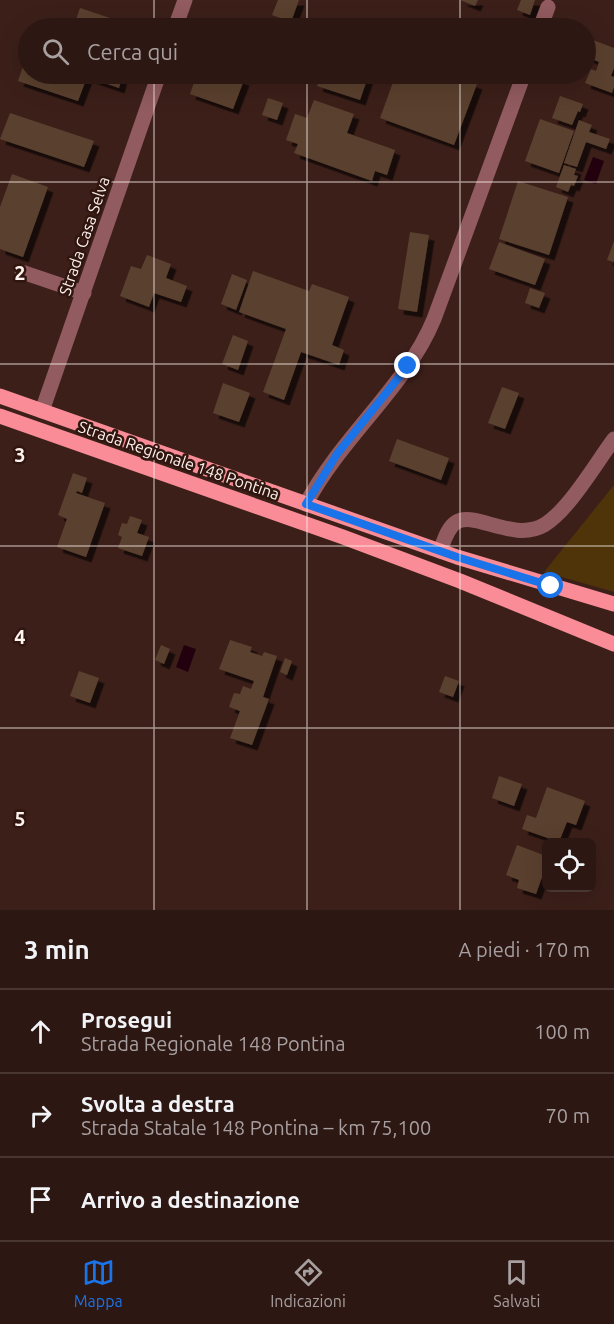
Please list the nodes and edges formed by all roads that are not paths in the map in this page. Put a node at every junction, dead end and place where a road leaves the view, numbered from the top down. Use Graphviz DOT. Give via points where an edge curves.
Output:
graph roads {
  1 [pos="185,0"];
  2 [pos="548,7"];
  3 [pos="179,18"];
  4 [pos="544,18"];
  5 [pos="156,84"];
  6 [pos="520,84"];
  7 [pos="22,272"];
  8 [pos="84,293"];
  9 [pos="0,396"];
  10 [pos="42,411"];
  11 [pos="0,416"];
  12 [pos="614,439"];
  13 [pos="306,504"];
  14 [pos="440,551"];
  15 [pos="614,604"];
  16 [pos="614,644"];
  1 -- 3 [label="street"];
  2 -- 4 [label="street"];
  5 -- 8 [label="street, Strada Casa Selva"];
  6 -- 13 [label="street" via="427,335 408,366 333,459"];
  7 -- 8 [label="street"];
  8 -- 10 [label="street, Strada Casa Selva"];
  9 -- 10 [label="main road, Strada Regionale 148 Pontina"];
  10 -- 13 [label="main road, Strada Regionale 148 Pontina"];
  11 -- 16 [label="main road, Strada Regionale 148 Pontina" via="343,537"];
  12 -- 14 [label="street" via="566,504 544,525 511,531 476,520 459,520 451,527"];
  13 -- 14 [label="main road, Strada Regionale 148 Pontina"];
  14 -- 15 [label="main road, Strada Regionale 148 Pontina"];
}
